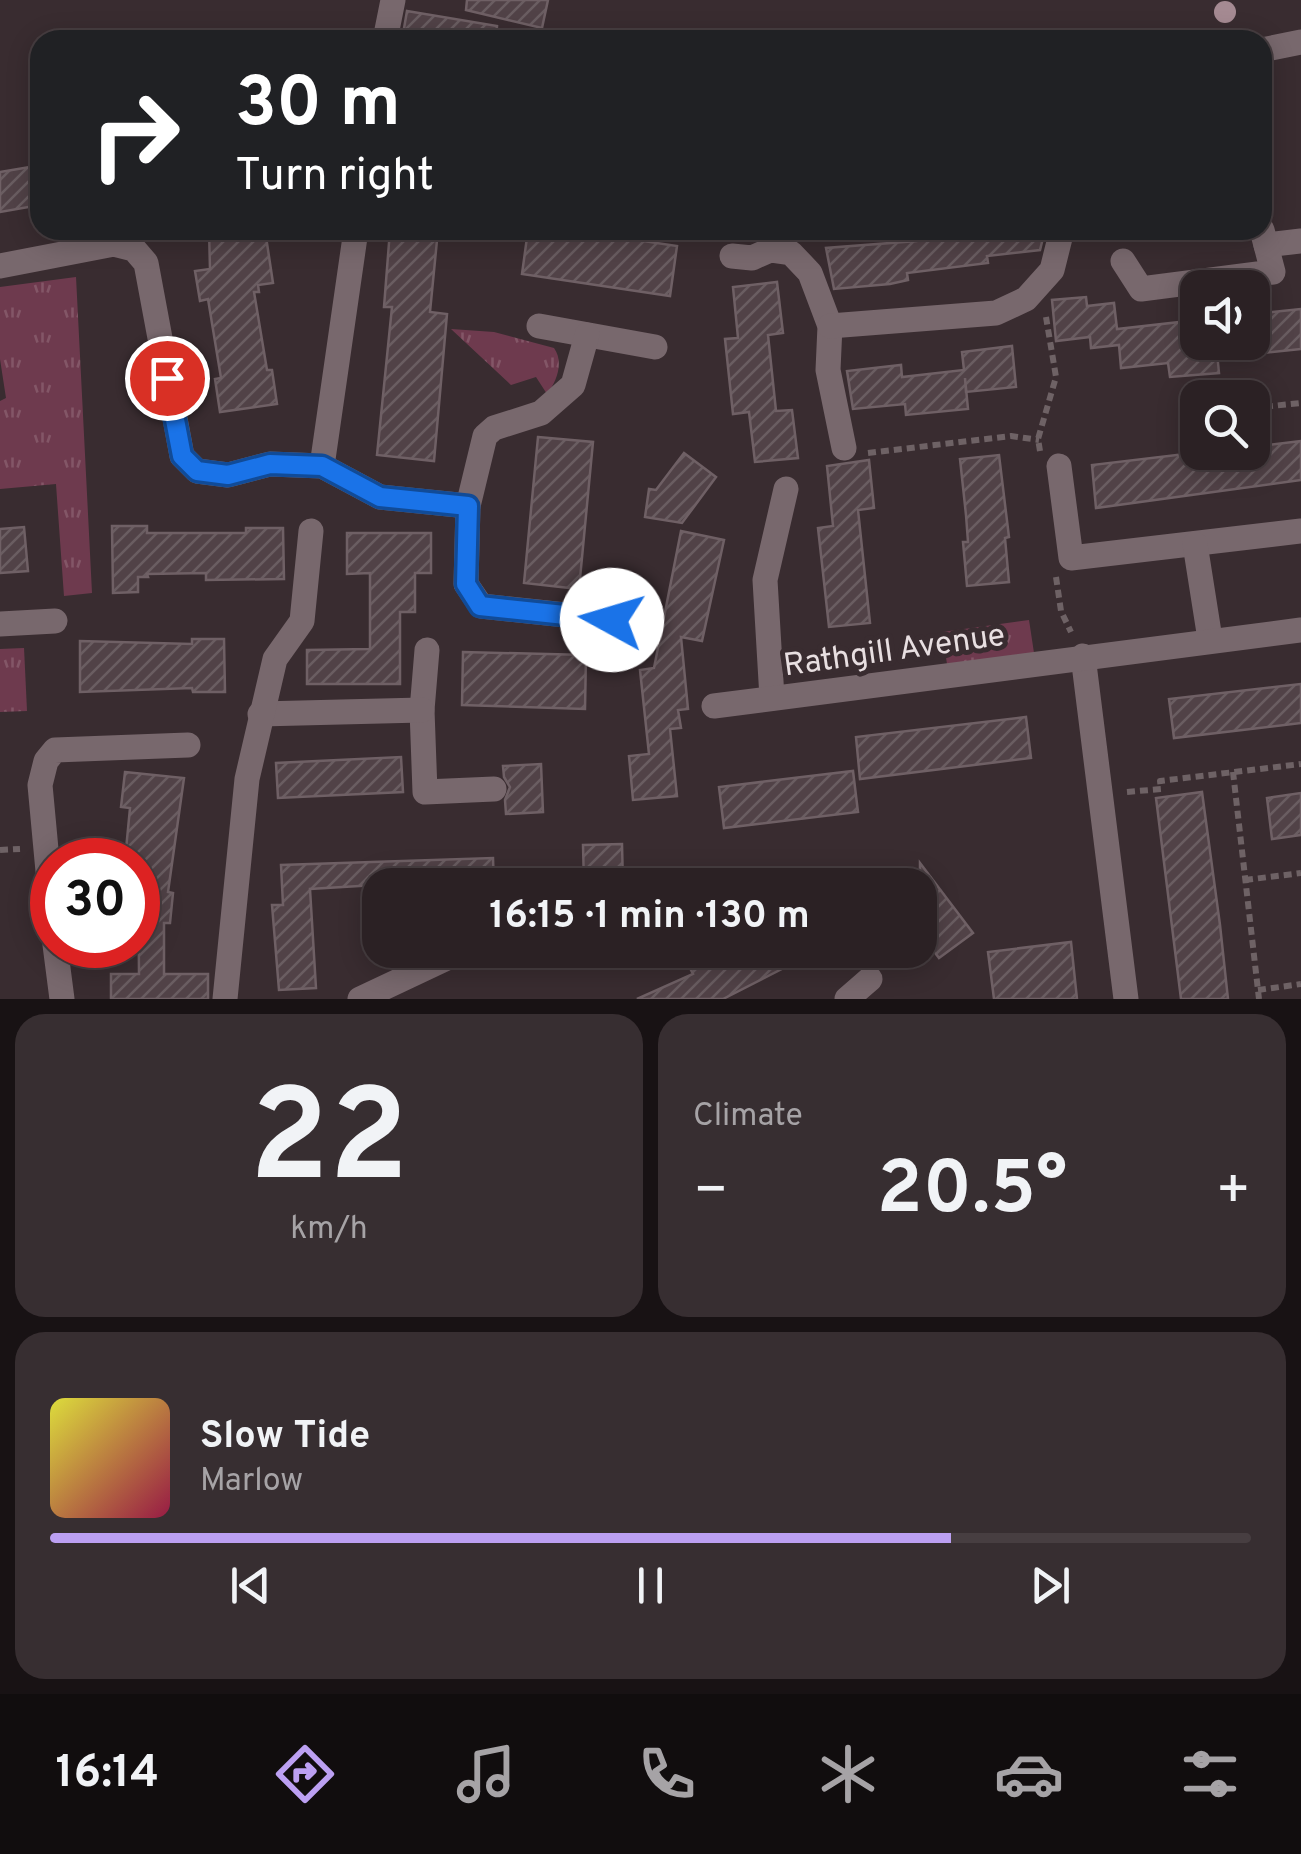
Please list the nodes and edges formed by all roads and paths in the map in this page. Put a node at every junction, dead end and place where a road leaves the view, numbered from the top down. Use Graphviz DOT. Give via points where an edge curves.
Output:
graph roads {
  1 [pos="393,0"];
  2 [pos="388,30"];
  3 [pos="1301,42"];
  4 [pos="1272,48"];
  5 [pos="1272,239"];
  6 [pos="355,240"];
  7 [pos="1060,240"];
  8 [pos="1265,240"];
  9 [pos="1301,241"];
  10 [pos="732,256"];
  11 [pos="1123,261"];
  12 [pos="0,266"];
  13 [pos="539,326"];
  14 [pos="830,326"];
  15 [pos="587,335"];
  16 [pos="656,346"];
  17 [pos="1301,403"];
  18 [pos="1270,406"];
  19 [pos="844,448"];
  20 [pos="322,466"];
  21 [pos="1059,466"];
  22 [pos="786,489"];
  23 [pos="468,506"];
  24 [pos="311,531"];
  25 [pos="1301,531"];
  26 [pos="1194,544"];
  27 [pos="612,620"];
  28 [pos="55,621"];
  29 [pos="0,624"];
  30 [pos="1301,630"];
  31 [pos="1210,640"];
  32 [pos="428,650"];
  33 [pos="1082,656"];
  34 [pos="772,698"];
  35 [pos="714,706"];
  36 [pos="422,710"];
  37 [pos="260,714"];
  38 [pos="188,746"];
  39 [pos="1301,764"];
  40 [pos="1233,772"];
  41 [pos="494,788"];
  42 [pos="1100,794"];
  43 [pos="45,838"];
  44 [pos="1301,873"];
  45 [pos="1246,880"];
  46 [pos="59,968"];
  47 [pos="426,968"];
  48 [pos="870,979"];
  49 [pos="1301,984"];
  50 [pos="1259,994"];
  51 [pos="62,999"];
  52 [pos="225,999"];
  53 [pos="360,999"];
  54 [pos="847,999"];
  55 [pos="1126,999"];
  1 -- 2 [label="street"];
  3 -- 4 [label="street"];
  5 -- 9 [label="street"];
  6 -- 20 [label="street"];
  7 -- 14 [label="street" via="1052,270 1026,299 996,313"];
  8 -- 11 [label="street" via="1274,272 1140,289"];
  10 -- 14 [label="street" via="791,253 810,274"];
  12 -- 20 [label="street" via="114,244 134,249 146,263 182,456 197,471 228,475 270,464"];
  13 -- 15 [label="street"];
  14 -- 19 [label="street" via="828,370"];
  15 -- 16 [label="street"];
  15 -- 23 [label="street" via="574,385 540,413 485,436"];
  17 -- 18 [label="path"];
  19 -- 21 [label="path" via="853,455 1011,436 1038,439"];
  20 -- 23 [label="street" via="380,497"];
  21 -- 26 [label="street" via="1071,558"];
  22 -- 34 [label="street" via="766,580"];
  23 -- 27 [label="street" via="466,584 480,606"];
  24 -- 37 [label="street" via="302,621 275,659"];
  25 -- 26 [label="street"];
  26 -- 31 [label="street"];
  28 -- 29 [label="street"];
  30 -- 31 [label="street, Rathgill Avenue"];
  31 -- 33 [label="street, Rathgill Avenue"];
  32 -- 36 [label="street"];
  33 -- 34 [label="street, Rathgill Avenue"];
  33 -- 42 [label="street"];
  34 -- 35 [label="street, Rathgill Avenue"];
  36 -- 37 [label="street"];
  36 -- 41 [label="street" via="426,792"];
  37 -- 52 [label="street"];
  38 -- 43 [label="street" via="55,750 40,785"];
  39 -- 40 [label="path"];
  40 -- 42 [label="path"];
  40 -- 45 [label="path"];
  42 -- 55 [label="street"];
  44 -- 45 [label="path"];
  45 -- 50 [label="path"];
  46 -- 51 [label="street"];
  47 -- 53 [label="street"];
  48 -- 54 [label="street"];
  49 -- 50 [label="path"];
}
